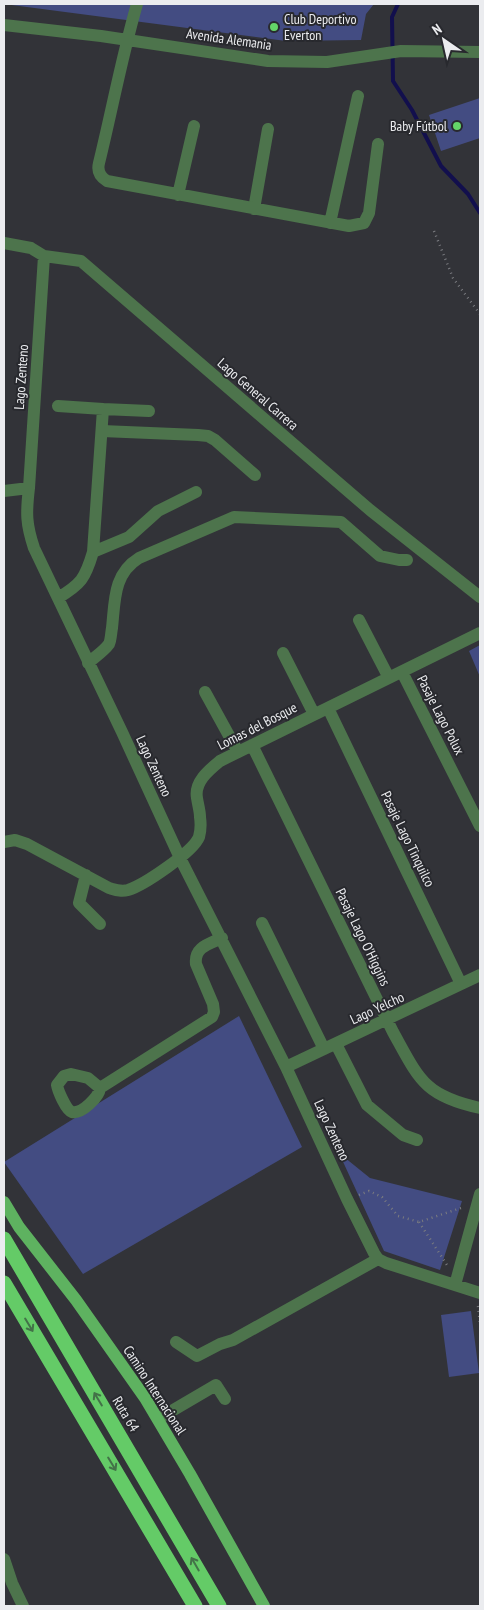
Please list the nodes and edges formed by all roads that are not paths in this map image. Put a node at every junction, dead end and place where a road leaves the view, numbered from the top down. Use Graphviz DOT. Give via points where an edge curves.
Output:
graph roads {
  1 [pos="137,4"];
  2 [pos="4,25"];
  3 [pos="127,40"];
  4 [pos="480,52"];
  5 [pos="358,96"];
  6 [pos="194,126"];
  7 [pos="268,129"];
  8 [pos="378,144"];
  9 [pos="178,195"];
  10 [pos="254,209"];
  11 [pos="330,223"];
  12 [pos="4,243"];
  13 [pos="44,256"];
  14 [pos="58,406"];
  15 [pos="103,409"];
  16 [pos="149,410"];
  17 [pos="102,431"];
  18 [pos="255,475"];
  19 [pos="29,488"];
  20 [pos="4,491"];
  21 [pos="196,492"];
  22 [pos="418,546"];
  23 [pos="93,552"];
  24 [pos="480,597"];
  25 [pos="58,598"];
  26 [pos="358,620"];
  27 [pos="480,633"];
  28 [pos="283,653"];
  29 [pos="88,663"];
  30 [pos="402,672"];
  31 [pos="389,678"];
  32 [pos="205,692"];
  33 [pos="328,708"];
  34 [pos="314,714"];
  35 [pos="252,745"];
  36 [pos="238,752"];
  37 [pos="480,826"];
  38 [pos="4,842"];
  39 [pos="180,858"];
  40 [pos="86,875"];
  41 [pos="262,923"];
  42 [pos="100,924"];
  43 [pos="222,938"];
  44 [pos="480,975"];
  45 [pos="461,984"];
  46 [pos="388,1020"];
  47 [pos="330,1046"];
  48 [pos="286,1067"];
  49 [pos="100,1088"];
  50 [pos="480,1108"];
  51 [pos="417,1140"];
  52 [pos="479,1199"];
  53 [pos="4,1202"];
  54 [pos="4,1239"];
  55 [pos="378,1259"];
  56 [pos="456,1282"];
  57 [pos="4,1283"];
  58 [pos="478,1292"];
  59 [pos="176,1342"];
  60 [pos="225,1399"];
  61 [pos="158,1419"];
  62 [pos="4,1559"];
  63 [pos="8,1584"];
  64 [pos="24,1606"];
  65 [pos="195,1606"];
  66 [pos="219,1606"];
  67 [pos="264,1606"];
  1 -- 3 [label="street"];
  2 -- 3 [label="street, Avenida Alemania"];
  3 -- 4 [label="street, Avenida Alemania" via="288,62 327,62 400,51"];
  3 -- 9 [label="street" via="99,172 110,182"];
  5 -- 11 [label="street"];
  6 -- 9 [label="street"];
  7 -- 10 [label="street"];
  8 -- 11 [label="street" via="369,213 364,223 349,226"];
  9 -- 10 [label="street"];
  10 -- 11 [label="street"];
  12 -- 13 [label="street, Lago General Carrera" via="31,248"];
  13 -- 19 [label="street, Lago Zenteno"];
  13 -- 22 [label="street, Lago General Carrera" via="81,261 370,510"];
  14 -- 15 [label="street"];
  15 -- 16 [label="street"];
  15 -- 17 [label="street"];
  17 -- 18 [label="street" via="208,436"];
  17 -- 23 [label="street"];
  19 -- 20 [label="street"];
  19 -- 25 [label="street, Lago Zenteno" via="28,529"];
  21 -- 23 [label="street" via="158,511 129,537"];
  22 -- 24 [label="street, Lago General Carrera"];
  22 -- 29 [label="street" via="408,558 398,560 380,556 341,522 234,517 130,564 117,585 110,642"];
  23 -- 25 [label="street" via="80,583"];
  25 -- 29 [label="street, Lago Zenteno"];
  26 -- 31 [label="street"];
  27 -- 30 [label="street, Lomas del Bosque"];
  28 -- 34 [label="street"];
  29 -- 39 [label="street, Lago Zenteno"];
  30 -- 31 [label="street, Lomas del Bosque"];
  30 -- 37 [label="street, Pasaje Lago Polux"];
  31 -- 33 [label="street, Lomas del Bosque"];
  32 -- 36 [label="street"];
  33 -- 34 [label="street, Lomas del Bosque"];
  33 -- 45 [label="street, Pasaje Lago Tinquilco"];
  34 -- 35 [label="street, Lomas del Bosque"];
  35 -- 36 [label="street, Lomas del Bosque"];
  35 -- 46 [label="street, Pasaje Lago O'Higgins"];
  36 -- 39 [label="street, Lomas del Bosque" via="220,761 202,778 196,796 201,827 198,838"];
  38 -- 40 [label="street, Lomas del Bosque" via="15,840 27,844"];
  39 -- 40 [label="street, Lomas del Bosque" via="127,890 110,888"];
  39 -- 43 [label="street, Lago Zenteno"];
  40 -- 42 [label="street" via="79,903"];
  41 -- 47 [label="street"];
  43 -- 48 [label="street, Lago Zenteno"];
  43 -- 49 [label="street" via="203,946 195,960 213,1004 212,1017"];
  44 -- 45 [label="street, Lago Yelcho"];
  45 -- 46 [label="street, Lago Yelcho"];
  46 -- 47 [label="street, Lago Yelcho"];
  46 -- 50 [label="street, Pasaje Lago O'Higgins" via="410,1063 430,1089 447,1099"];
  47 -- 48 [label="street, Lago Yelcho"];
  47 -- 51 [label="street" via="367,1105 403,1135"];
  48 -- 55 [label="street, Lago Zenteno"];
  52 -- 56 [label="street"];
  53 -- 61 [label="main road, Camino Internacional" via="18,1227 76,1300"];
  66 -- 54 [label="highway, Ruta 64, one-way"];
  55 -- 56 [label="street"];
  55 -- 59 [label="street" via="233,1340 197,1356"];
  56 -- 58 [label="street"];
  57 -- 65 [label="highway, one-way"];
  60 -- 61 [label="street" via="216,1384"];
  61 -- 67 [label="main road, Camino Internacional"];
  62 -- 63 [label="street"];
  63 -- 64 [label="street"];
}
